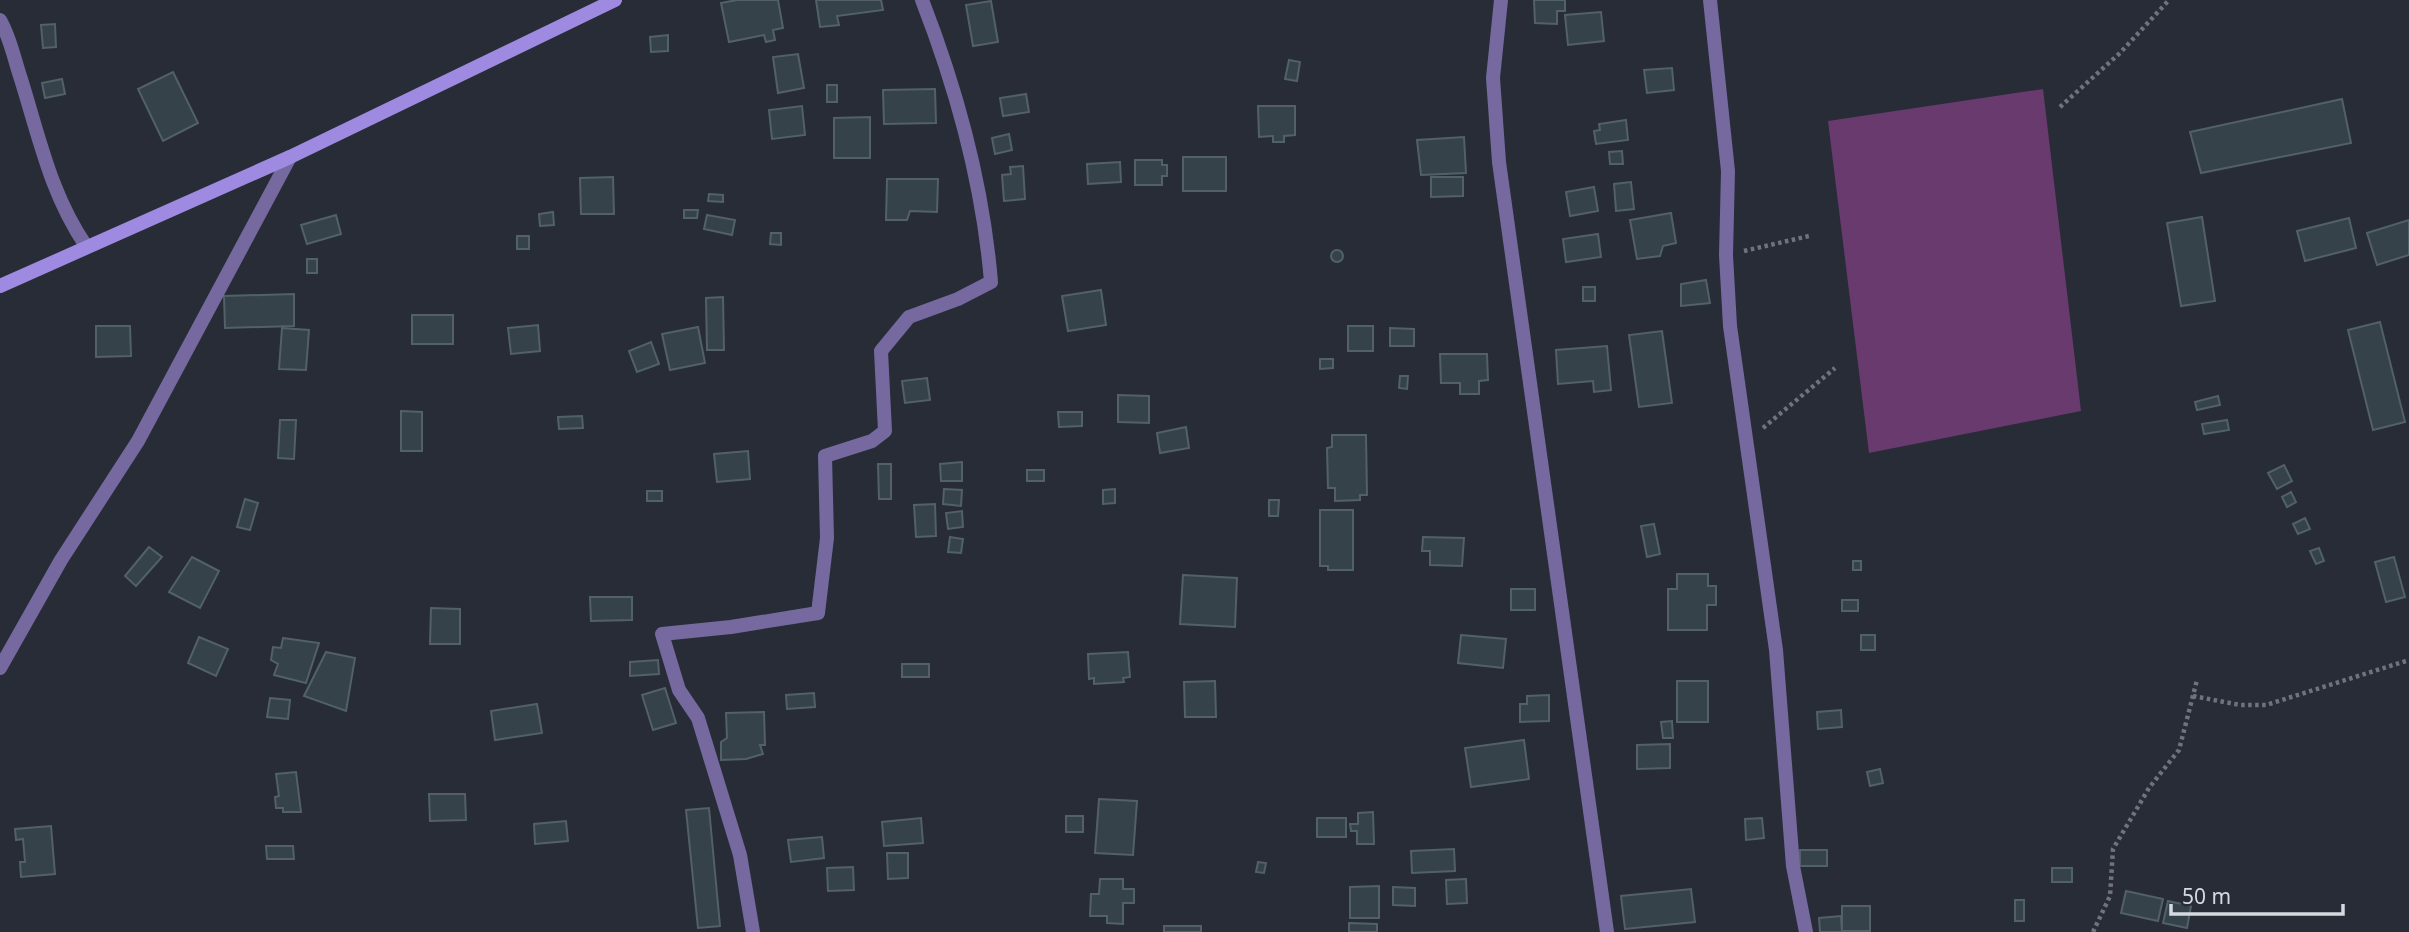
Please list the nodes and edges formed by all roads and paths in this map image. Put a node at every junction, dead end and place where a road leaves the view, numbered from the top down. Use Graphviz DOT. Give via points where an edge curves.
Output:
graph roads {
  1 [pos="615,0"];
  2 [pos="922,0"];
  3 [pos="1501,0"];
  4 [pos="1710,0"];
  5 [pos="2169,0"];
  6 [pos="0,20"];
  7 [pos="2060,107"];
  8 [pos="290,158"];
  9 [pos="1810,236"];
  10 [pos="86,246"];
  11 [pos="1726,255"];
  12 [pos="0,286"];
  13 [pos="1835,368"];
  14 [pos="1744,443"];
  15 [pos="2409,660"];
  16 [pos="0,668"];
  17 [pos="2197,680"];
  18 [pos="2193,696"];
  19 [pos="753,932"];
  20 [pos="1607,932"];
  21 [pos="1806,932"];
  22 [pos="2093,932"];
  1 -- 8 [label="street"];
  2 -- 19 [label="street" via="975,168 991,282 908,317 881,351 885,431 825,456 827,538 818,612 662,634 679,690 698,718 740,855"];
  3 -- 20 [label="street" via="1493,78 1499,162"];
  4 -- 11 [label="street" via="1728,172"];
  5 -- 7 [label="path"];
  6 -- 10 [label="street" via="51,182"];
  8 -- 10 [label="street"];
  8 -- 16 [label="street" via="138,441 61,560"];
  9 -- 11 [label="path"];
  10 -- 12 [label="street"];
  11 -- 14 [label="street"];
  13 -- 14 [label="path"];
  14 -- 21 [label="street" via="1776,650 1793,866"];
  15 -- 18 [label="path" via="2266,705"];
  17 -- 18 [label="path"];
  18 -- 22 [label="path" via="2179,750 2149,788 2113,849 2110,896"];
}
